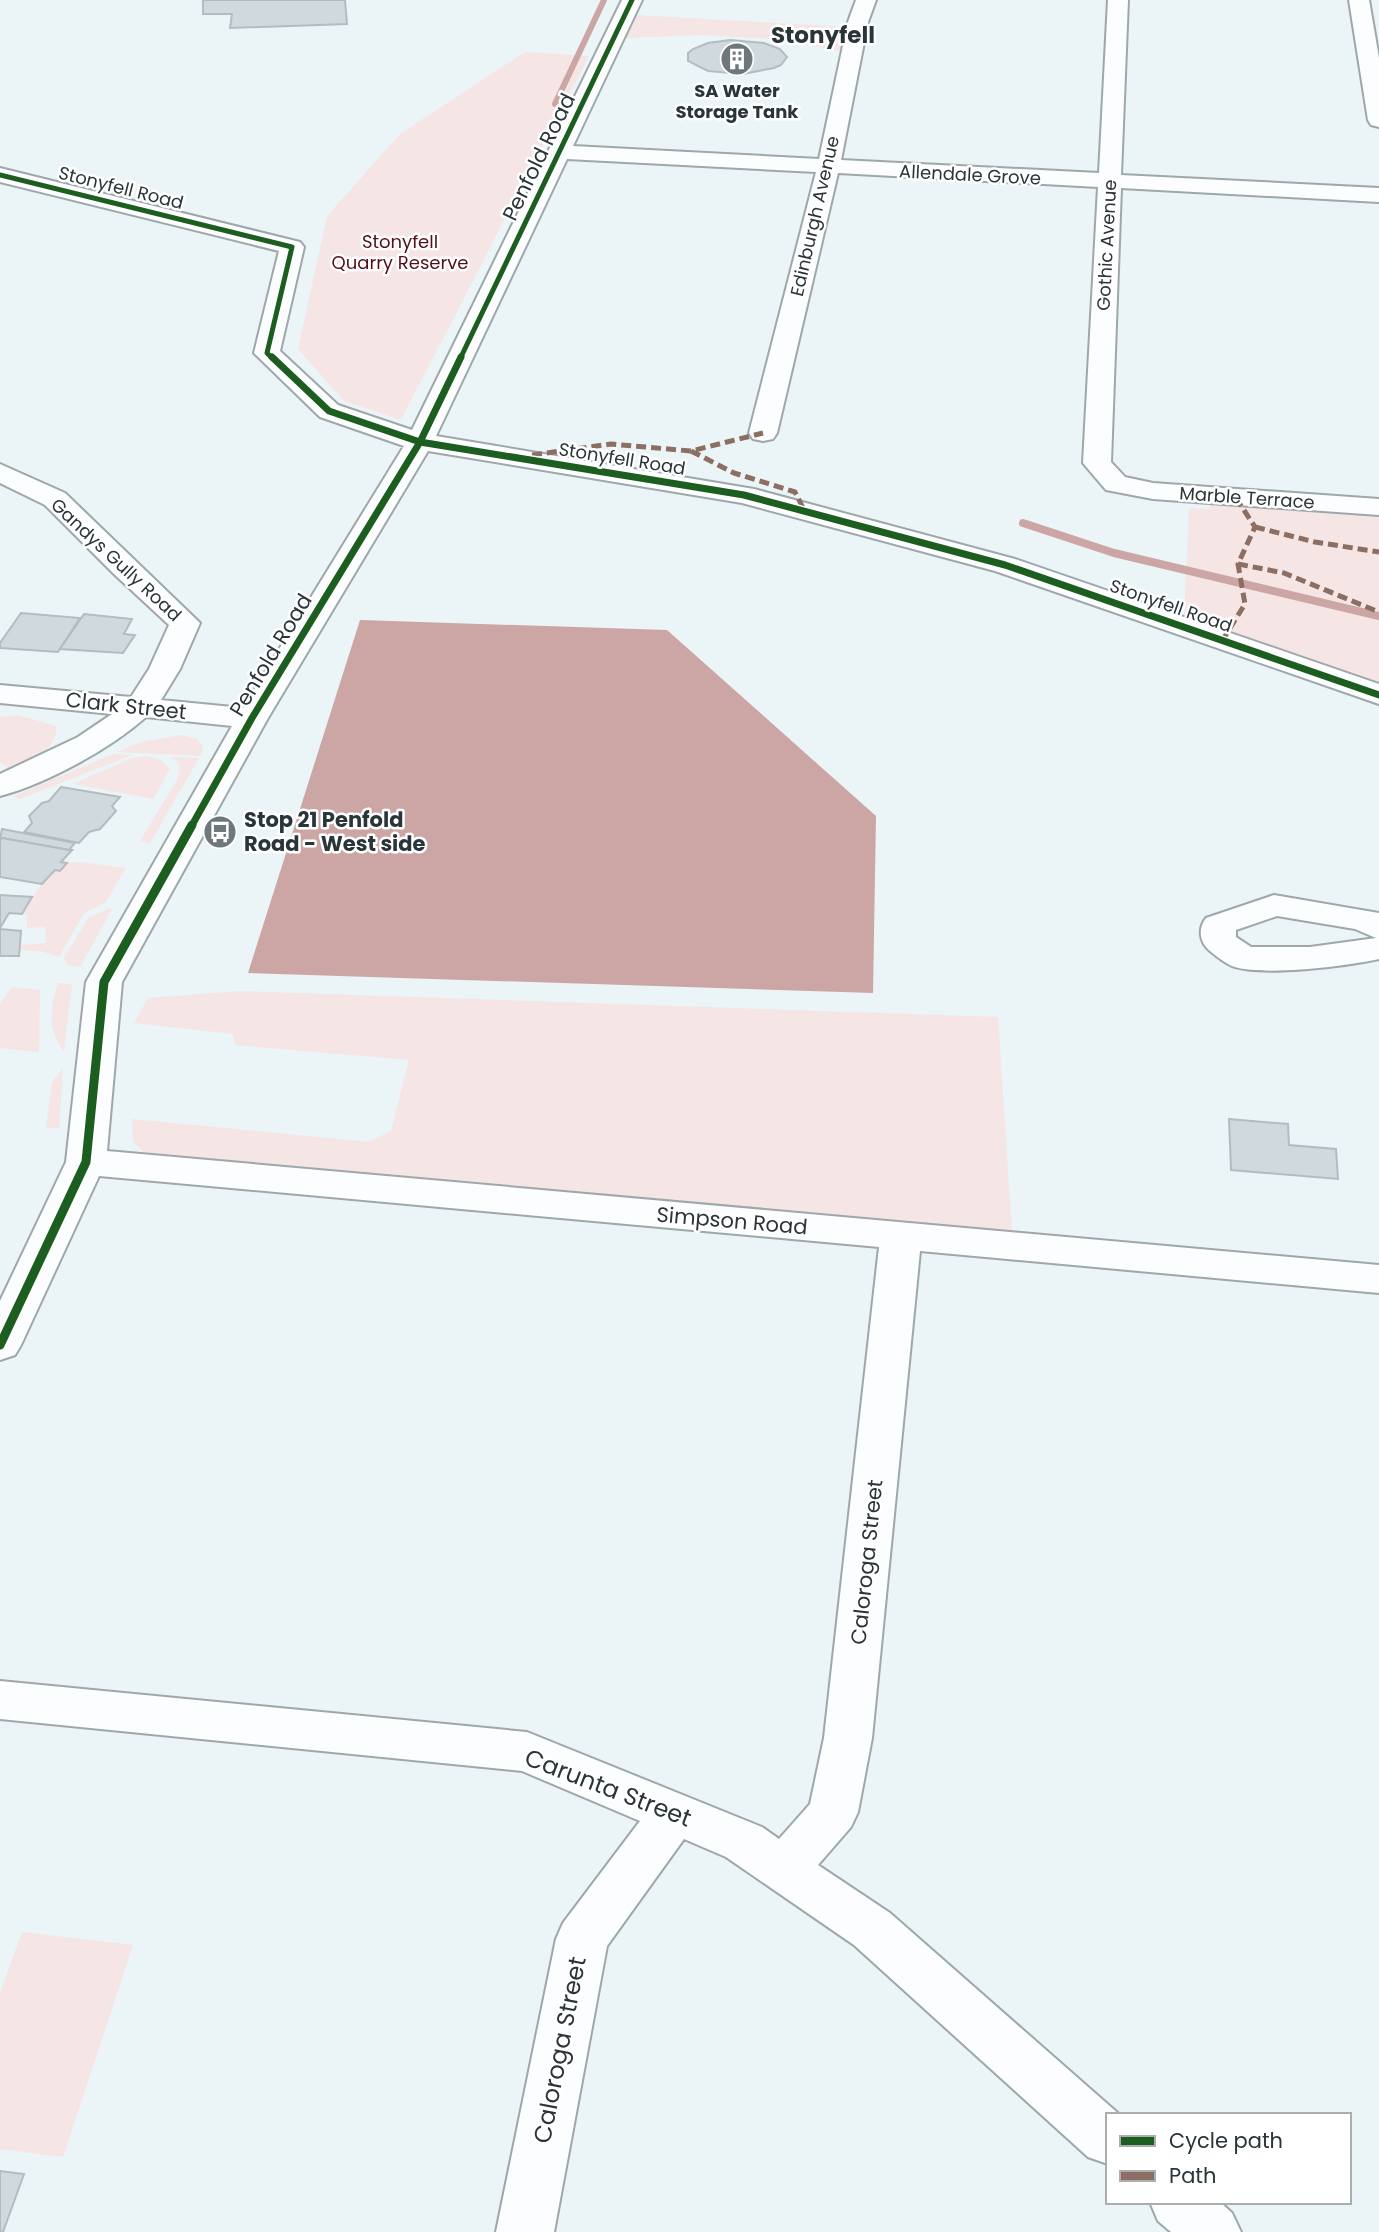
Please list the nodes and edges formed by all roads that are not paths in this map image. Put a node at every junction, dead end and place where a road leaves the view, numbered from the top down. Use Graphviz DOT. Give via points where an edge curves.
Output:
graph roads {
  1 [pos="632,0"];
  2 [pos="866,0"];
  3 [pos="1118,0"];
  4 [pos="1359,0"];
  5 [pos="1379,120"];
  6 [pos="562,152"];
  7 [pos="828,168"];
  8 [pos="0,175"];
  9 [pos="1110,182"];
  10 [pos="1379,195"];
  11 [pos="763,433"];
  12 [pos="420,442"];
  13 [pos="0,472"];
  14 [pos="1116,484"];
  15 [pos="1379,507"];
  16 [pos="0,694"];
  17 [pos="1379,695"];
  18 [pos="139,708"];
  19 [pos="252,718"];
  20 [pos="0,786"];
  21 [pos="1379,928"];
  22 [pos="1379,948"];
  23 [pos="86,1162"];
  24 [pos="901,1237"];
  25 [pos="1379,1279"];
  26 [pos="0,1345"];
  27 [pos="0,1700"];
  28 [pos="674,1813"];
  29 [pos="784,1869"];
  30 [pos="1106,2137"];
  31 [pos="1180,2204"];
  32 [pos="525,2232"];
  33 [pos="1212,2232"];
  1 -- 6 [label="street, Penfold Road"];
  2 -- 7 [label="street, Edinburgh Avenue" via="842,90"];
  3 -- 9 [label="street, Gothic Avenue"];
  4 -- 5 [label="street"];
  6 -- 7 [label="street, Allendale Grove"];
  6 -- 12 [label="street, Penfold Road"];
  7 -- 9 [label="street, Allendale Grove"];
  7 -- 11 [label="street, Edinburgh Avenue"];
  8 -- 12 [label="street, Stonyfell Road" via="292,247 267,353 329,411"];
  9 -- 10 [label="street, Allendale Grove"];
  9 -- 14 [label="street, Gothic Avenue" via="1097,463"];
  12 -- 17 [label="street, Stonyfell Road" via="744,495 1005,565"];
  12 -- 19 [label="street, Penfold Road"];
  13 -- 18 [label="street, Gandys Gully Road" via="55,499 184,623 173,654"];
  14 -- 15 [label="street, Marble Terrace" via="1153,491"];
  16 -- 18 [label="street, Clark Street"];
  18 -- 19 [label="street, Clark Street"];
  18 -- 20 [label="street" via="96,740"];
  19 -- 23 [label="street, Penfold Road" via="104,982"];
  21 -- 22 [label="street" via="1365,920 1274,905 1219,925 1219,941 1243,958 1310,958"];
  23 -- 24 [label="street, Simpson Road"];
  23 -- 26 [label="street, Penfold Road"];
  24 -- 25 [label="street, Simpson Road"];
  24 -- 29 [label="street, Caloroga Street" via="848,1738 833,1812"];
  27 -- 28 [label="street, Carunta Street" via="527,1752"];
  28 -- 29 [label="street, Carunta Street" via="744,1842"];
  28 -- 32 [label="street, Caloroga Street" via="582,1939"];
  29 -- 30 [label="street, Carunta Street" via="872,1929"];
  31 -- 33 [label="street"];
}
